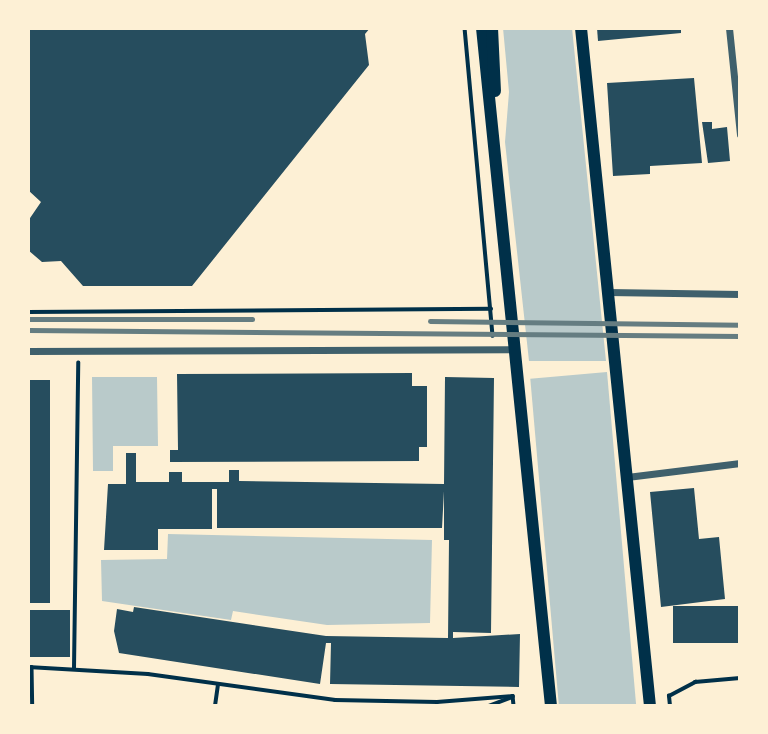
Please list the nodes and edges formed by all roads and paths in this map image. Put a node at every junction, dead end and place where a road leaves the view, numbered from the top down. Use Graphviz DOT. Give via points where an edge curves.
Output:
graph roads {
  1 [pos="465,28"];
  2 [pos="482,28"];
  3 [pos="492,28"];
  4 [pos="581,28"];
  5 [pos="729,28"];
  6 [pos="740,134"];
  7 [pos="493,137"];
  8 [pos="607,292"];
  9 [pos="740,294"];
  10 [pos="492,309"];
  11 [pos="28,312"];
  12 [pos="494,338"];
  13 [pos="515,349"];
  14 [pos="28,351"];
  15 [pos="88,357"];
  16 [pos="740,463"];
  17 [pos="627,477"];
  18 [pos="30,667"];
  19 [pos="75,668"];
  20 [pos="740,678"];
  21 [pos="218,685"];
  22 [pos="513,696"];
  23 [pos="650,699"];
  24 [pos="551,703"];
  25 [pos="33,706"];
  26 [pos="215,706"];
  27 [pos="489,706"];
  28 [pos="514,706"];
  29 [pos="670,706"];
  1 -- 10 [label="path"];
  2 -- 7 [label="highway"];
  3 -- 7 [label="highway"];
  4 -- 8 [label="highway"];
  5 -- 6 [label="street"];
  7 -- 13 [label="highway"];
  8 -- 9 [label="street"];
  8 -- 17 [label="highway"];
  10 -- 11 [label="path"];
  10 -- 12 [label="path"];
  13 -- 14 [label="street"];
  13 -- 24 [label="highway"];
  15 -- 19 [label="path" via="78,358"];
  16 -- 17 [label="street"];
  17 -- 23 [label="highway"];
  18 -- 19 [label="path"];
  18 -- 25 [label="path"];
  19 -- 21 [label="path"];
  20 -- 29 [label="path" via="695,682 669,696"];
  21 -- 22 [label="path" via="386,703"];
  21 -- 26 [label="path"];
  22 -- 27 [label="path"];
  22 -- 28 [label="path"];
}
